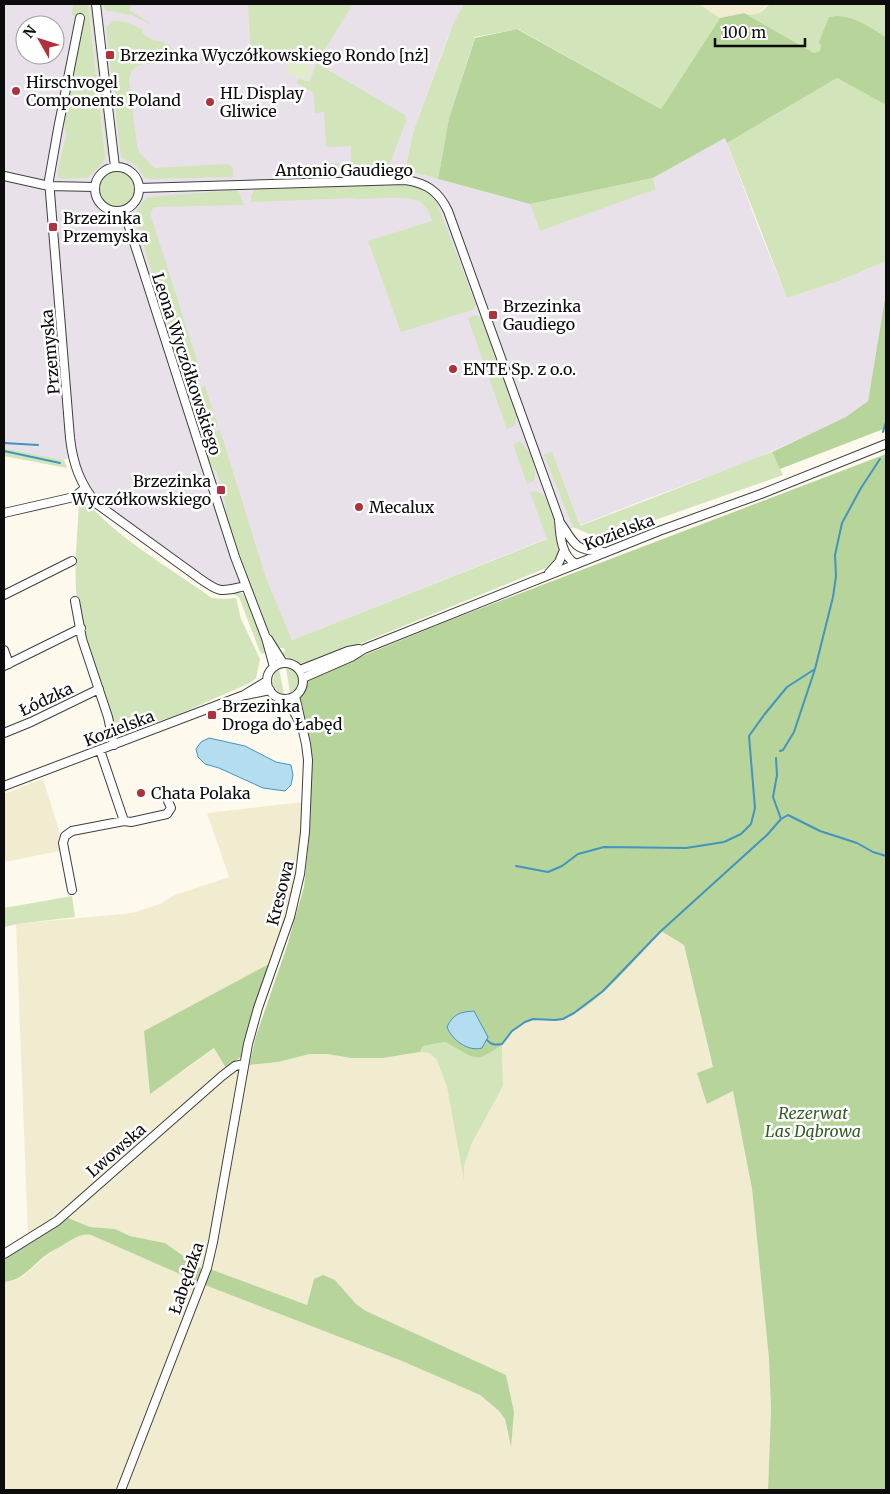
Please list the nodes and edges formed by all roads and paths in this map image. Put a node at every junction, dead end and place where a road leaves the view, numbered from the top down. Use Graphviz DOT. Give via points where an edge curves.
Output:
graph roads {
  1 [pos="96,4"];
  2 [pos="80,18"];
  3 [pos="115,167"];
  4 [pos="4,176"];
  5 [pos="49,186"];
  6 [pos="94,187"];
  7 [pos="139,188"];
  8 [pos="124,211"];
  9 [pos="886,444"];
  10 [pos="85,488"];
  11 [pos="4,513"];
  12 [pos="559,520"];
  13 [pos="574,544"];
  14 [pos="564,550"];
  15 [pos="605,552"];
  16 [pos="72,561"];
  17 [pos="576,564"];
  18 [pos="546,576"];
  19 [pos="245,586"];
  20 [pos="4,595"];
  21 [pos="75,601"];
  22 [pos="81,628"];
  23 [pos="266,638"];
  24 [pos="364,649"];
  25 [pos="4,650"];
  26 [pos="283,663"];
  27 [pos="7,665"];
  28 [pos="274,666"];
  29 [pos="300,670"];
  30 [pos="303,678"];
  31 [pos="268,682"];
  32 [pos="98,689"];
  33 [pos="270,690"];
  34 [pos="244,695"];
  35 [pos="295,696"];
  36 [pos="286,699"];
  37 [pos="300,722"];
  38 [pos="4,733"];
  39 [pos="114,745"];
  40 [pos="100,750"];
  41 [pos="4,786"];
  42 [pos="168,801"];
  43 [pos="124,821"];
  44 [pos="72,890"];
  45 [pos="244,1064"];
  46 [pos="4,1254"];
  47 [pos="121,1490"];
  1 -- 3 [label="street"];
  2 -- 5 [label="street, Przemyska"];
  3 -- 6 [label="street" via="103,172"];
  3 -- 7 [label="street" via="133,173"];
  4 -- 5 [label="street"];
  5 -- 6 [label="street"];
  5 -- 10 [label="street, Przemyska" via="70,438 75,467"];
  6 -- 8 [label="street" via="103,206 112,211"];
  7 -- 8 [label="street" via="138,197"];
  7 -- 12 [label="street, Antonio Gaudiego" via="405,180 422,183 434,190 448,211"];
  8 -- 19 [label="street, Leona Wyczółkowskiego"];
  9 -- 15 [label="street, Kozielska"];
  10 -- 11 [label="street" via="74,497"];
  10 -- 19 [label="street, Przemyska" via="97,504 213,588 224,591"];
  12 -- 13 [label="street, Antonio Gaudiego"];
  12 -- 14 [label="street, Antonio Gaudiego"];
  13 -- 15 [label="street" via="586,551"];
  13 -- 17 [label="street, Antonio Gaudiego"];
  14 -- 17 [label="street"];
  14 -- 18 [label="street" via="559,562"];
  15 -- 17 [label="street, Kozielska"];
  16 -- 20 [label="street"];
  17 -- 18 [label="street, Kozielska"];
  18 -- 24 [label="street, Kozielska"];
  19 -- 23 [label="street, Leona Wyczółkowskiego"];
  21 -- 22 [label="street"];
  22 -- 27 [label="street"];
  22 -- 32 [label="street"];
  23 -- 26 [label="street, Leona Wyczółkowskiego"];
  23 -- 28 [label="street, Leona Wyczółkowskiego"];
  24 -- 29 [label="street, Kozielska" via="348,651"];
  24 -- 30 [label="street, Kozielska"];
  25 -- 27 [label="street"];
  26 -- 28 [label="street"];
  26 -- 29 [label="street"];
  28 -- 31 [label="street"];
  29 -- 30 [label="street"];
  30 -- 35 [label="street" via="302,687"];
  31 -- 33 [label="street"];
  31 -- 34 [label="street, Kozielska"];
  32 -- 38 [label="street, Łódzka"];
  32 -- 39 [label="street"];
  33 -- 34 [label="street, Kozielska"];
  33 -- 36 [label="street" via="277,697"];
  34 -- 39 [label="street, Kozielska"];
  35 -- 36 [label="street"];
  35 -- 37 [label="street, Kresowa"];
  36 -- 37 [label="street, Kresowa"];
  37 -- 45 [label="street, Kresowa" via="308,760 300,874 290,917 253,1024"];
  39 -- 40 [label="street, Kozielska"];
  40 -- 41 [label="street, Kozielska"];
  40 -- 43 [label="street"];
  42 -- 43 [label="street" via="171,808 167,814"];
  43 -- 44 [label="street" via="72,831 63,839"];
  45 -- 46 [label="street, Lwowska" via="235,1066 222,1076 57,1221"];
  45 -- 47 [label="street, Łabędzka" via="207,1268"];
}
